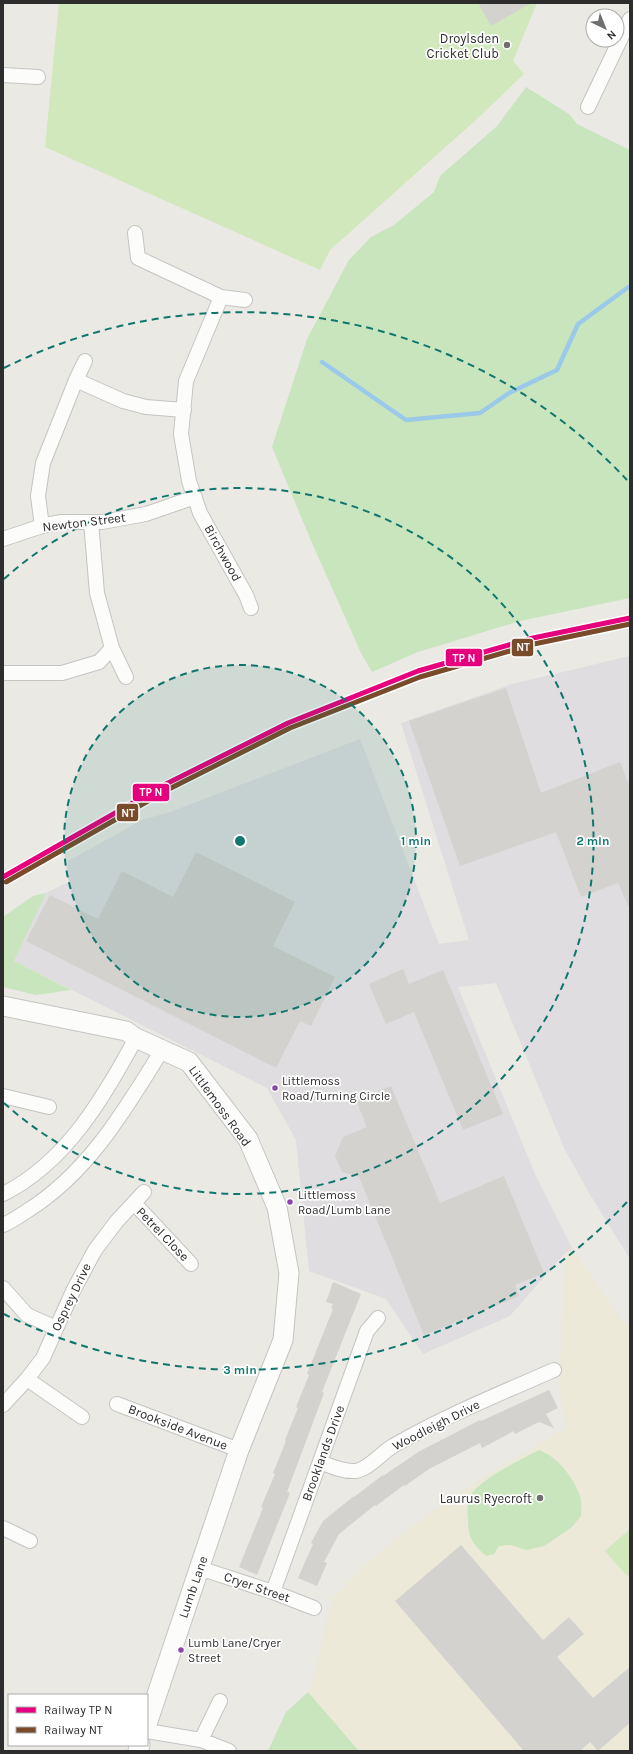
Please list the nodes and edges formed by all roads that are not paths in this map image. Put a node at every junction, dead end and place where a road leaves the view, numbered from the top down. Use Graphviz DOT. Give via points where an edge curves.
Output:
graph roads {
  1 [pos="630,19"];
  2 [pos="3,75"];
  3 [pos="38,77"];
  4 [pos="588,107"];
  5 [pos="135,233"];
  6 [pos="221,297"];
  7 [pos="245,300"];
  8 [pos="84,361"];
  9 [pos="76,380"];
  10 [pos="184,410"];
  11 [pos="194,497"];
  12 [pos="91,522"];
  13 [pos="42,526"];
  14 [pos="3,539"];
  15 [pos="251,608"];
  16 [pos="112,648"];
  17 [pos="3,673"];
  18 [pos="126,677"];
  19 [pos="3,1006"];
  20 [pos="136,1038"];
  21 [pos="162,1050"];
  22 [pos="3,1096"];
  23 [pos="49,1107"];
  24 [pos="144,1192"];
  25 [pos="3,1194"];
  26 [pos="134,1204"];
  27 [pos="3,1225"];
  28 [pos="191,1264"];
  29 [pos="3,1288"];
  30 [pos="378,1318"];
  31 [pos="56,1328"];
  32 [pos="554,1370"];
  33 [pos="27,1379"];
  34 [pos="117,1404"];
  35 [pos="3,1405"];
  36 [pos="82,1417"];
  37 [pos="239,1450"];
  38 [pos="320,1462"];
  39 [pos="3,1528"];
  40 [pos="30,1540"];
  41 [pos="199,1568"];
  42 [pos="273,1592"];
  43 [pos="314,1608"];
  44 [pos="220,1701"];
  45 [pos="148,1721"];
  46 [pos="148,1731"];
  47 [pos="201,1740"];
  48 [pos="229,1751"];
  1 -- 4 [label="street"];
  2 -- 3 [label="street"];
  5 -- 6 [label="street" via="138,258"];
  6 -- 7 [label="street"];
  6 -- 10 [label="street" via="186,381"];
  8 -- 9 [label="street"];
  9 -- 10 [label="street" via="123,401 146,407"];
  9 -- 13 [label="street" via="43,463 38,496"];
  10 -- 11 [label="street" via="181,434"];
  11 -- 12 [label="street, Newton Street" via="146,514"];
  11 -- 15 [label="street, Birchwood"];
  12 -- 13 [label="street, Newton Street" via="62,522"];
  12 -- 16 [label="street" via="97,593"];
  13 -- 14 [label="street, Newton Street"];
  16 -- 17 [label="street" via="99,662 62,673"];
  16 -- 18 [label="street"];
  19 -- 20 [label="street, Littlemoss Road" via="126,1031"];
  20 -- 21 [label="street, Littlemoss Road"];
  20 -- 25 [label="street" via="112,1083 65,1148 18,1186"];
  21 -- 27 [label="street" via="121,1114 72,1176 42,1201"];
  21 -- 37 [label="street, Littlemoss Road" via="189,1062 248,1140 277,1207 289,1273 283,1340"];
  22 -- 23 [label="street"];
  24 -- 26 [label="street, Osprey Drive"];
  26 -- 28 [label="street, Petrel Close"];
  26 -- 31 [label="street, Osprey Drive" via="116,1221 95,1250"];
  29 -- 31 [label="street" via="27,1315"];
  30 -- 38 [label="street, Brooklands Drive" via="367,1331"];
  31 -- 33 [label="street, Osprey Drive" via="43,1358"];
  32 -- 38 [label="street, Woodleigh Drive" via="443,1418 391,1447 356,1471 335,1468"];
  33 -- 35 [label="street, Osprey Drive"];
  33 -- 36 [label="street"];
  34 -- 37 [label="street, Brookside Avenue"];
  37 -- 41 [label="street, Lumb Lane"];
  38 -- 42 [label="street, Brooklands Drive"];
  39 -- 40 [label="street"];
  41 -- 42 [label="street, Cryer Street"];
  41 -- 45 [label="street, Lumb Lane"];
  42 -- 43 [label="street, Cryer Street"];
  44 -- 47 [label="street"];
  46 -- 47 [label="street"];
  47 -- 48 [label="street"];
}
